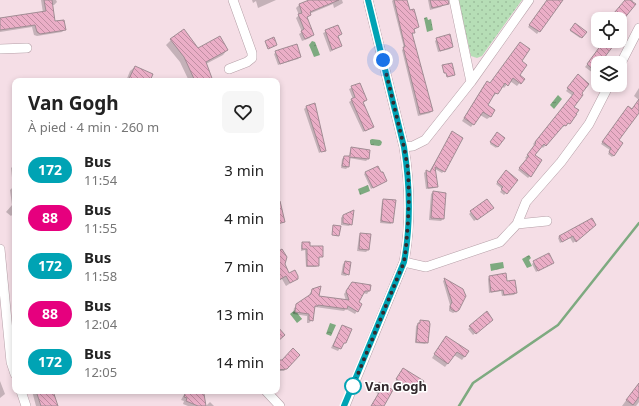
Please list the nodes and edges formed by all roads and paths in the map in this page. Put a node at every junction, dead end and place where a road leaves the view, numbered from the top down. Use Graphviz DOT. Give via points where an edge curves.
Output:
graph roads {
  1 [pos="233,0"];
  2 [pos="368,0"];
  3 [pos="454,0"];
  4 [pos="529,0"];
  5 [pos="639,28"];
  6 [pos="27,48"];
  7 [pos="0,50"];
  8 [pos="625,56"];
  9 [pos="229,70"];
  10 [pos="471,82"];
  11 [pos="606,92"];
  12 [pos="404,147"];
  13 [pos="547,221"];
  14 [pos="517,224"];
  15 [pos="0,249"];
  16 [pos="404,262"];
  17 [pos="12,365"];
  18 [pos="22,394"];
  19 [pos="269,394"];
  20 [pos="26,406"];
  21 [pos="280,406"];
  22 [pos="344,406"];
  1 -- 9 [label="street" via="252,58"];
  2 -- 12 [label="street"];
  3 -- 10 [label="street"];
  4 -- 10 [label="street"];
  5 -- 8 [label="street"];
  6 -- 7 [label="street"];
  10 -- 12 [label="street" via="425,140"];
  11 -- 14 [label="street" via="590,124 526,202"];
  12 -- 16 [label="street" via="409,196"];
  13 -- 14 [label="street"];
  14 -- 16 [label="street" via="500,242 426,267"];
  15 -- 17 [label="street"];
  16 -- 22 [label="street"];
  18 -- 20 [label="street"];
  19 -- 21 [label="street"];
}
